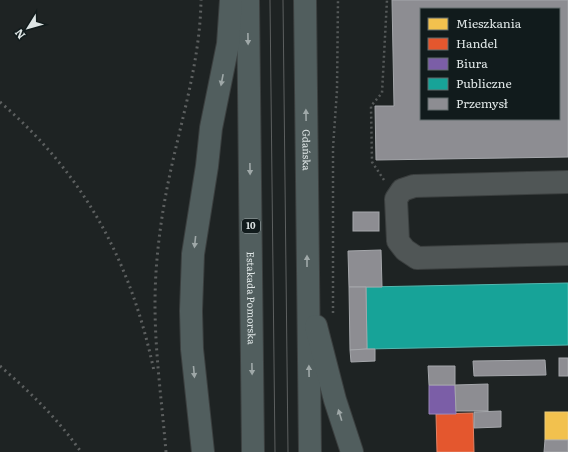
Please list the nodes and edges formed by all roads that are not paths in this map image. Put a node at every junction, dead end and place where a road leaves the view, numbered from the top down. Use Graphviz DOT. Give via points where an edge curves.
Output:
graph roads {
  1 [pos="231,0"];
  2 [pos="248,0"];
  3 [pos="305,0"];
  4 [pos="568,182"];
  5 [pos="568,254"];
  6 [pos="308,300"];
  7 [pos="203,452"];
  8 [pos="254,452"];
  9 [pos="310,452"];
  10 [pos="352,452"];
  1 -- 7 [label="main road, one-way" via="227,51 211,128 193,254 192,349"];
  2 -- 8 [label="main road, Estakada Pomorska / 10, one-way"];
  6 -- 3 [label="main road, Gdańska, one-way"];
  4 -- 5 [label="lane" via="414,186 402,190 396,199 398,241 405,250 417,258"];
  9 -- 6 [label="main road, one-way"];
  10 -- 6 [label="main road, one-way"];
}
